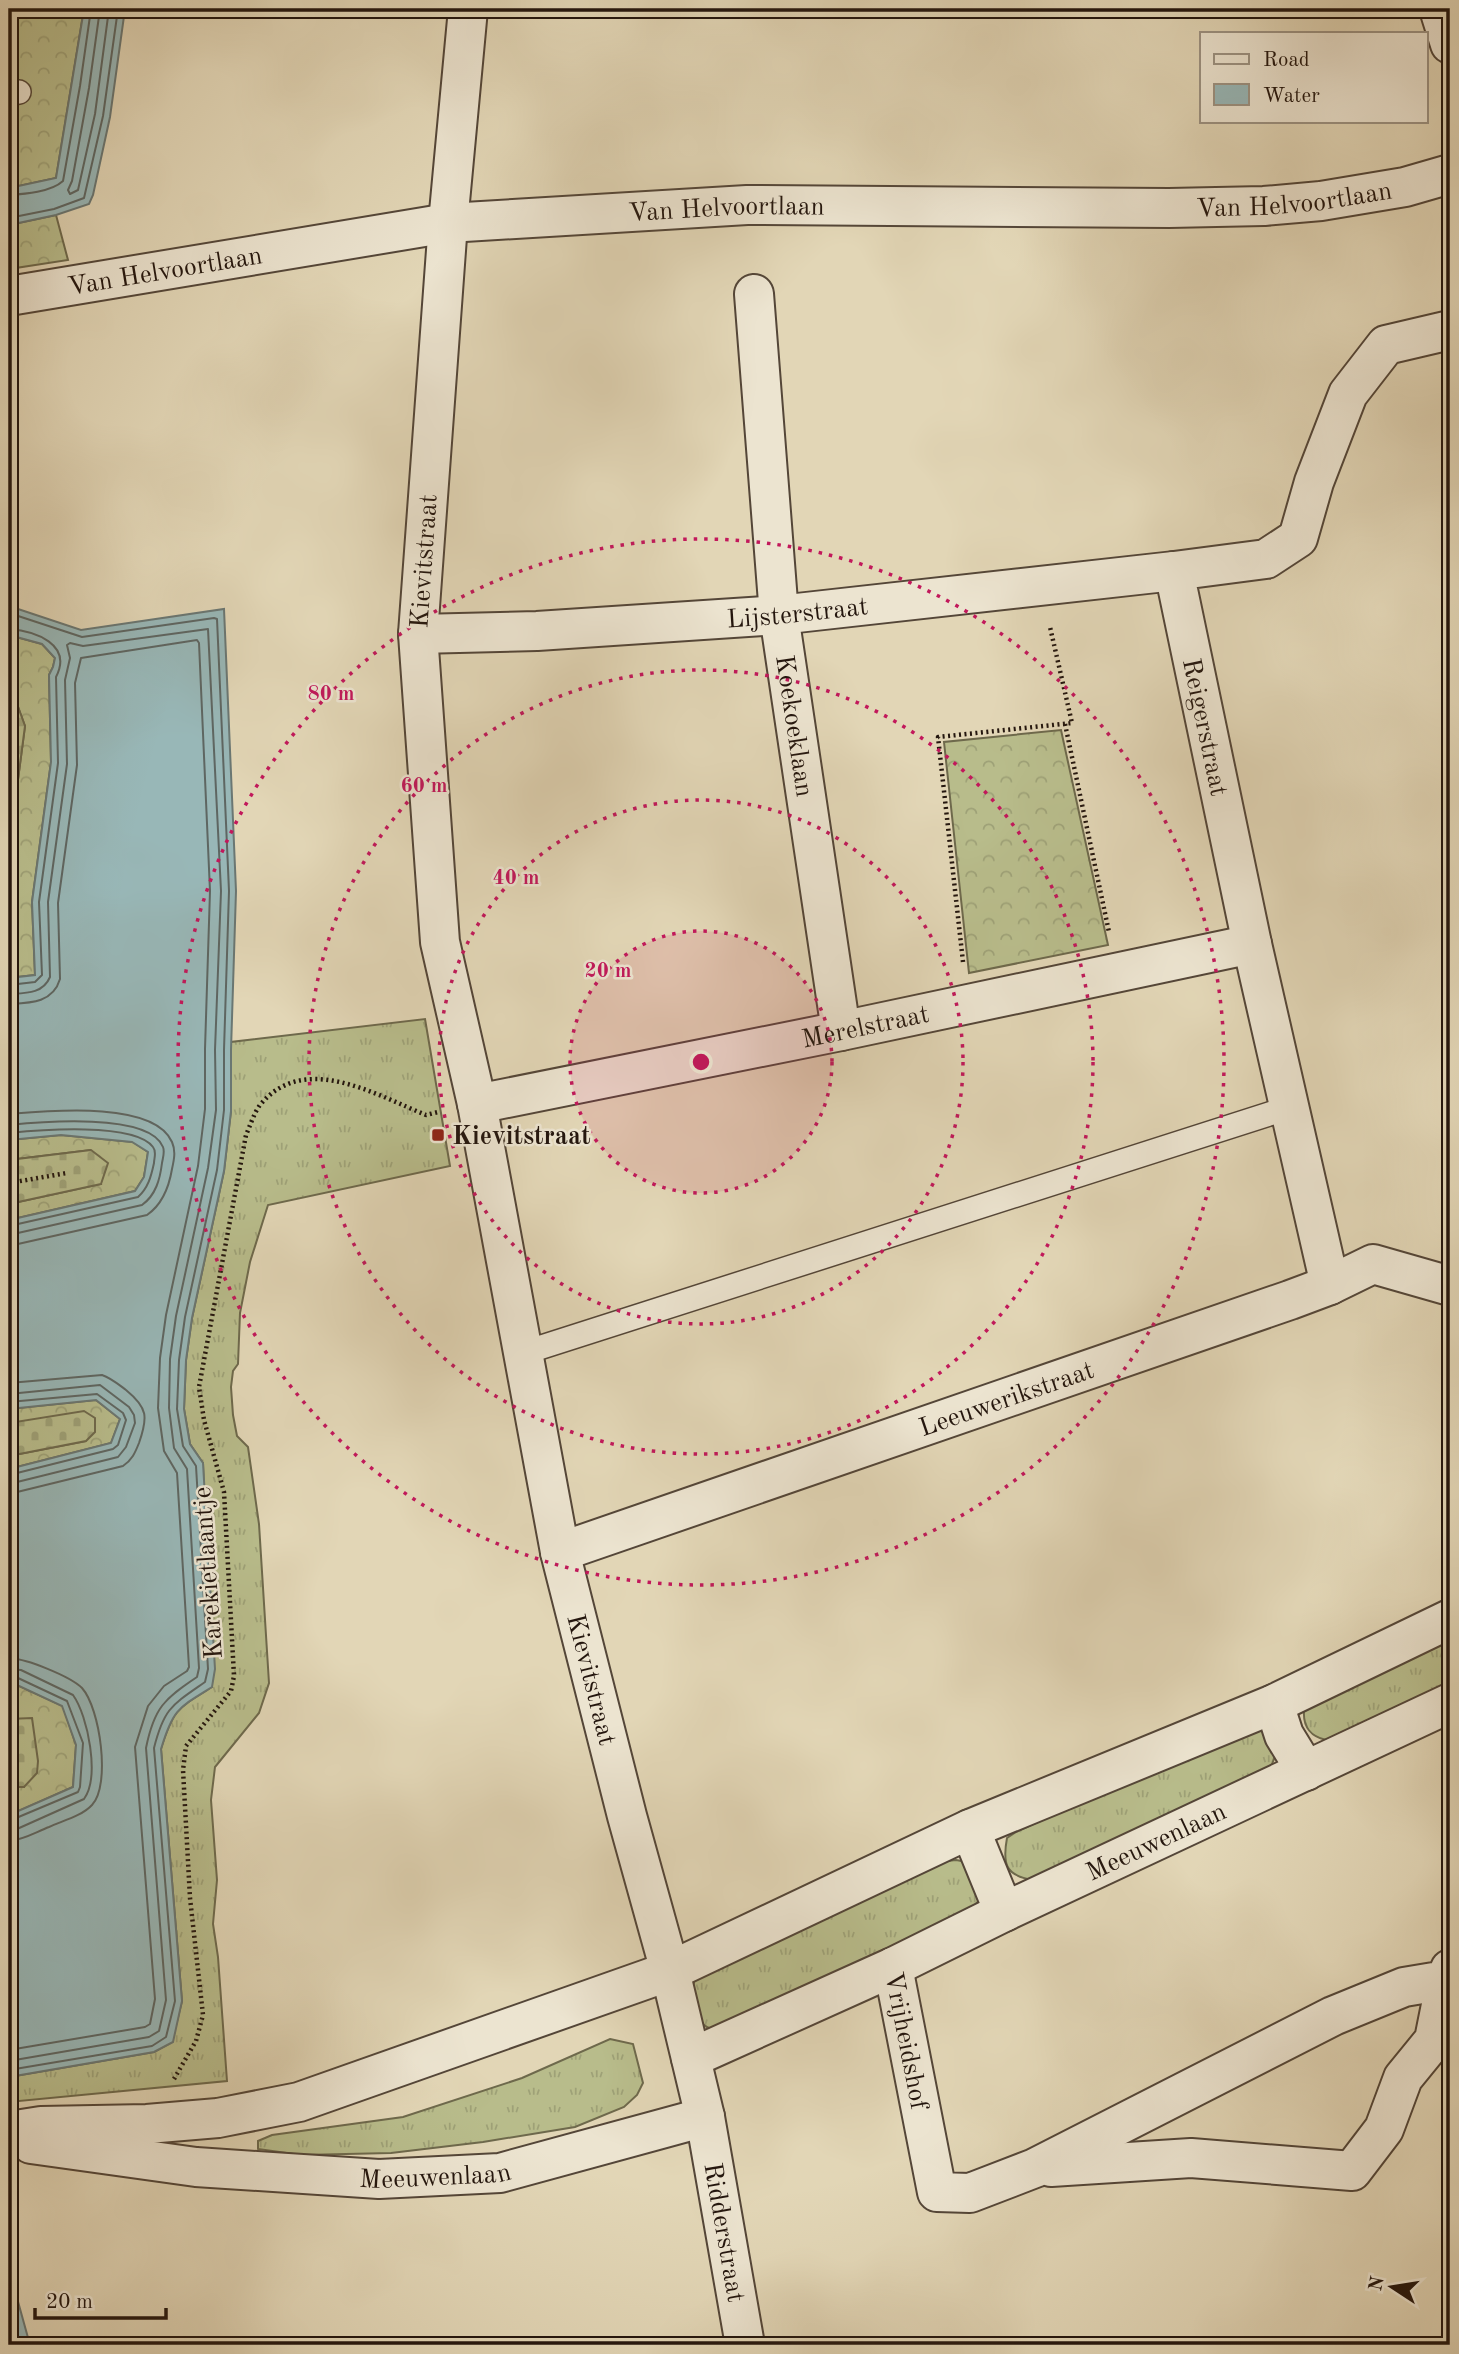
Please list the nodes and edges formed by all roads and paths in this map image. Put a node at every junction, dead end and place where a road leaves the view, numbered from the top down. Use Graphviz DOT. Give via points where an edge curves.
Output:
graph roads {
  1 [pos="468,9"];
  2 [pos="1439,9"];
  3 [pos="1450,44"];
  4 [pos="1450,174"];
  5 [pos="448,223"];
  6 [pos="754,295"];
  7 [pos="9,296"];
  8 [pos="1450,330"];
  9 [pos="1174,571"];
  10 [pos="1040,586"];
  11 [pos="779,615"];
  12 [pos="418,634"];
  13 [pos="1065,724"];
  14 [pos="1252,944"];
  15 [pos="1118,972"];
  16 [pos="967,1005"];
  17 [pos="841,1031"];
  18 [pos="477,1104"];
  19 [pos="1291,1107"];
  20 [pos="67,1173"];
  21 [pos="9,1183"];
  22 [pos="1330,1285"];
  23 [pos="1450,1286"];
  24 [pos="523,1353"];
  25 [pos="560,1552"];
  26 [pos="1450,1619"];
  27 [pos="1450,1703"];
  28 [pos="1274,1704"];
  29 [pos="1306,1771"];
  30 [pos="971,1829"];
  31 [pos="1004,1912"];
  32 [pos="893,1967"];
  33 [pos="670,1970"];
  34 [pos="1448,1974"];
  35 [pos="691,2058"];
  36 [pos="705,2117"];
  37 [pos="147,2124"];
  38 [pos="9,2131"];
  39 [pos="9,2139"];
  40 [pos="1035,2168"];
  41 [pos="745,2345"];
  1 -- 5 [label="street, Kievitstraat"];
  2 -- 3 [label="street"];
  4 -- 5 [label="street, Van Helvoortlaan" via="1405,187 1264,206 747,205"];
  5 -- 7 [label="street, Van Helvoortlaan"];
  5 -- 12 [label="street, Kievitstraat"];
  6 -- 11 [label="street, Koekoeklaan"];
  8 -- 9 [label="street" via="1386,345 1348,394 1298,538 1266,559"];
  9 -- 10 [label="street, Lijsterstraat"];
  9 -- 14 [label="street, Reigerstraat"];
  10 -- 11 [label="street, Lijsterstraat"];
  10 -- 13 [label="path" via="1072,723"];
  11 -- 12 [label="street, Lijsterstraat"];
  11 -- 17 [label="street, Koekoeklaan"];
  12 -- 18 [label="street, Kievitstraat" via="440,942"];
  13 -- 15 [label="path"];
  13 -- 16 [label="path" via="938,737"];
  14 -- 15 [label="street, Merelstraat"];
  14 -- 19 [label="street, Reigerstraat"];
  15 -- 16 [label="street, Merelstraat"];
  16 -- 17 [label="street, Merelstraat"];
  17 -- 18 [label="street, Merelstraat"];
  18 -- 24 [label="street, Kievitstraat"];
  18 -- 37 [label="path, Karekietlaantje" via="426,1115 343,1081 316,1078 275,1090 258,1107 246,1135 199,1387 224,1492 234,1676 231,1691 186,1746 183,1770 203,2015 197,2041"];
  19 -- 22 [label="street, Reigerstraat"];
  19 -- 24 [label="lane"];
  20 -- 21 [label="path"];
  22 -- 23 [label="street, Leeuwerikstraat" via="1373,1264"];
  22 -- 25 [label="street, Leeuwerikstraat"];
  24 -- 25 [label="street, Kievitstraat"];
  25 -- 33 [label="street, Kievitstraat"];
  26 -- 28 [label="street"];
  27 -- 29 [label="street, Meeuwenlaan"];
  28 -- 29 [label="street" via="1284,1735"];
  28 -- 30 [label="street"];
  29 -- 31 [label="street, Meeuwenlaan"];
  30 -- 31 [label="street"];
  30 -- 33 [label="street"];
  31 -- 32 [label="street, Meeuwenlaan"];
  32 -- 35 [label="street, Vrijheidshof"];
  32 -- 40 [label="street, Vrijheidshof" via="937,2192 970,2193"];
  33 -- 35 [label="street"];
  33 -- 37 [label="street" via="299,2102 218,2118"];
  34 -- 40 [label="street, Vrijheidshof" via="1333,2016"];
  34 -- 40 [label="street, Vrijheidshof" via="1434,2040 1402,2078 1384,2129 1352,2171 1191,2158"];
  35 -- 36 [label="street"];
  36 -- 39 [label="street, Meeuwenlaan" via="500,2172 379,2179 196,2168"];
  36 -- 41 [label="street, Ridderstraat"];
  37 -- 38 [label="street"];
}
